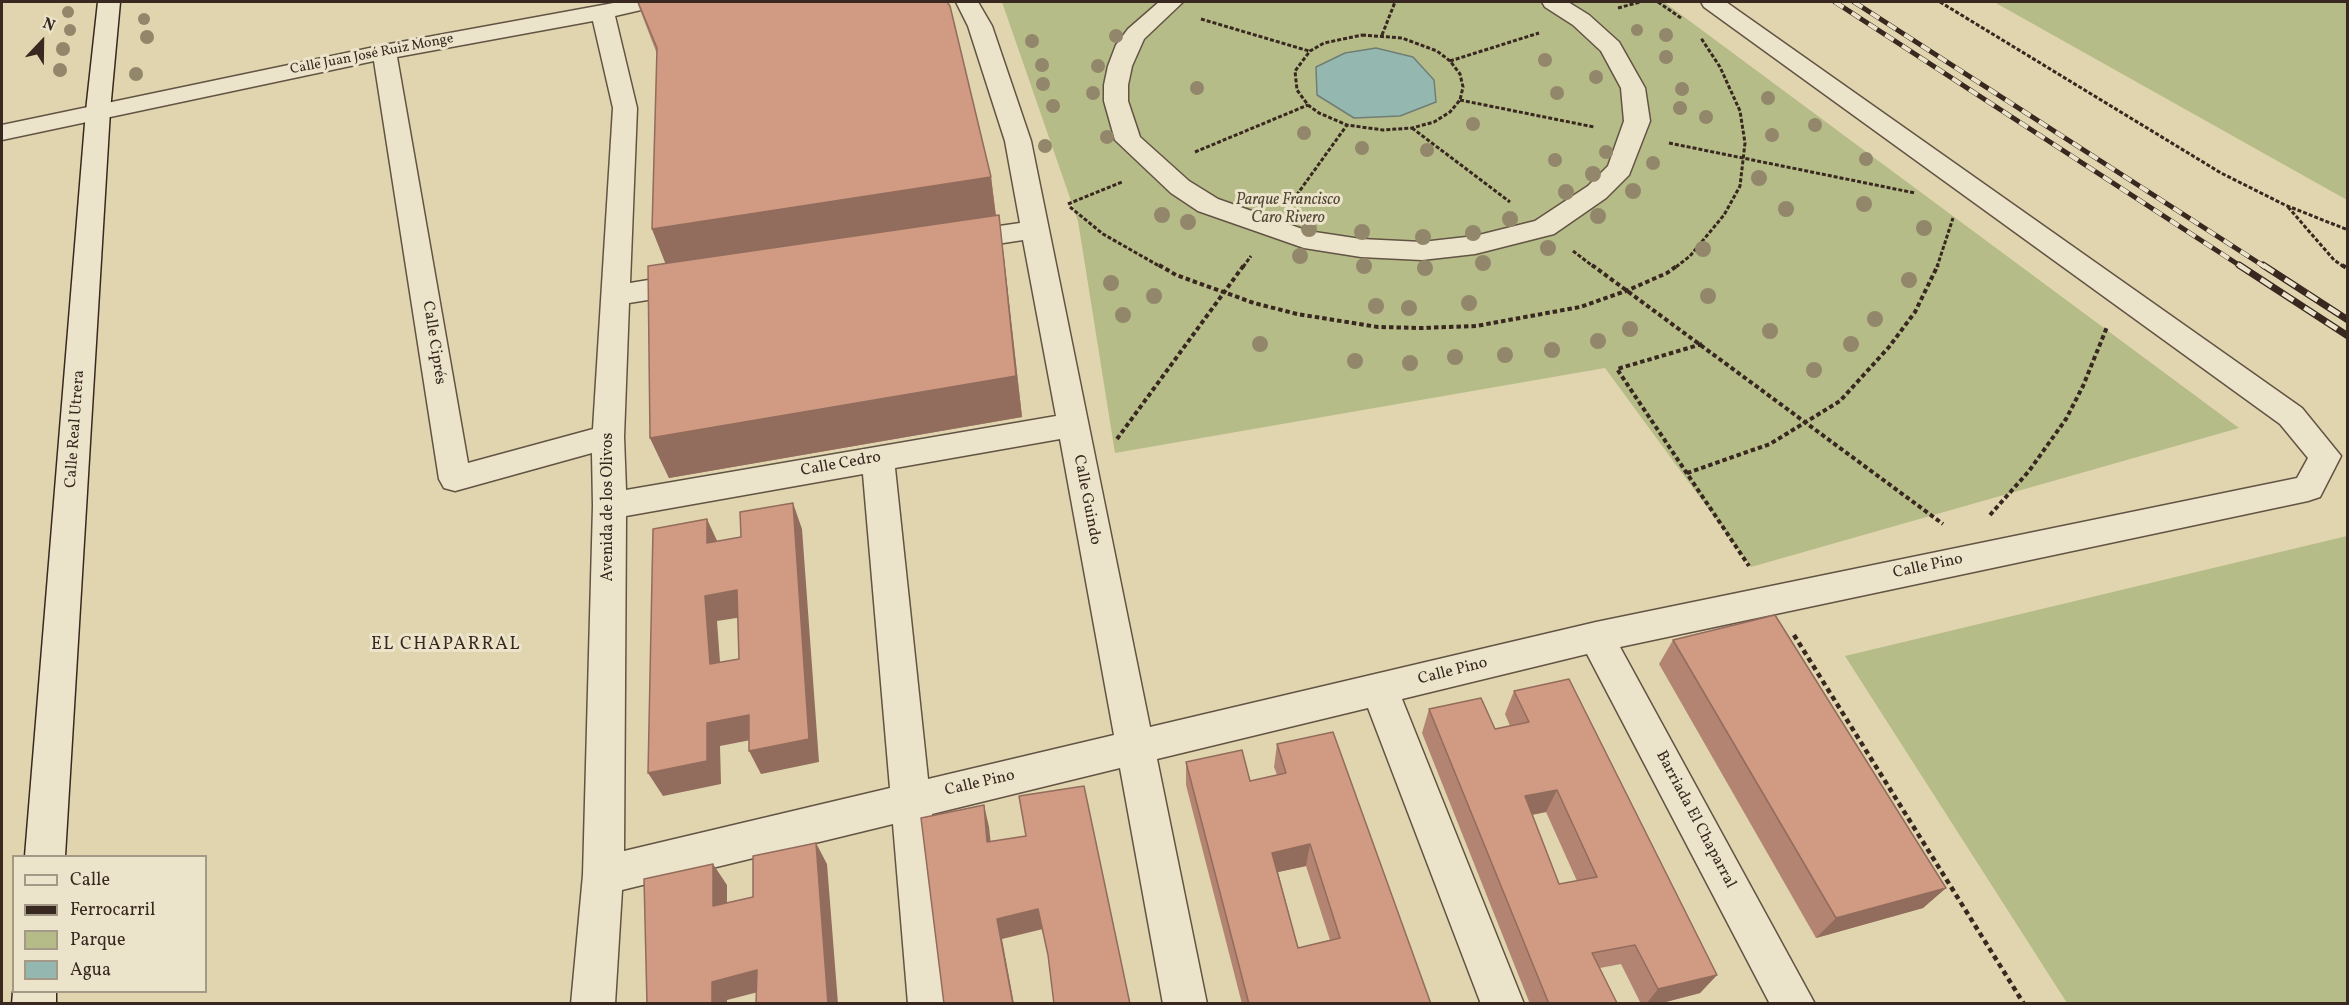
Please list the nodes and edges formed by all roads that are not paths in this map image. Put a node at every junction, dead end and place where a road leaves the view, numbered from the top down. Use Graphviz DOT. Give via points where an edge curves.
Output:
graph roads {
  1 [pos="109,2"];
  2 [pos="646,2"];
  3 [pos="967,2"];
  4 [pos="1552,2"];
  5 [pos="1712,2"];
  6 [pos="1168,5"];
  7 [pos="603,12"];
  8 [pos="384,52"];
  9 [pos="99,111"];
  10 [pos="2,132"];
  11 [pos="1034,230"];
  12 [pos="930,246"];
  13 [pos="720,278"];
  14 [pos="616,294"];
  15 [pos="1071,425"];
  16 [pos="608,437"];
  17 [pos="878,459"];
  18 [pos="610,506"];
  19 [pos="1596,637"];
  20 [pos="1380,691"];
  21 [pos="1135,748"];
  22 [pos="910,801"];
  23 [pos="45,855"];
  24 [pos="603,875"];
  25 [pos="593,1004"];
  26 [pos="930,1004"];
  27 [pos="1185,1004"];
  28 [pos="1503,1004"];
  29 [pos="1794,1004"];
  1 -- 9 [label="street, Calle Real Utrera"];
  2 -- 7 [label="street, Calle Juan José Ruiz Monge"];
  3 -- 11 [label="street, Calle Guindo" via="980,26 1018,141"];
  4 -- 6 [label="street" via="1597,34 1619,60 1633,88 1637,121 1620,169 1610,182 1544,228 1476,245 1422,250 1361,248 1271,229 1208,204 1180,187 1128,140 1116,101 1120,66 1136,34"];
  5 -- 19 [label="street, Calle Pino" via="2291,416 2325,456 2308,488"];
  7 -- 8 [label="street, Calle Juan José Ruiz Monge"];
  7 -- 14 [label="street, Avenida de los Olivos" via="625,108"];
  8 -- 9 [label="street, Calle Juan José Ruiz Monge"];
  8 -- 16 [label="street, Calle Ciprés" via="455,479"];
  9 -- 10 [label="street, Calle Juan José Ruiz Monge"];
  9 -- 23 [label="street, Calle Real Utrera"];
  11 -- 12 [label="street"];
  11 -- 15 [label="street, Calle Guindo"];
  13 -- 14 [label="street"];
  14 -- 16 [label="street, Avenida de los Olivos"];
  15 -- 17 [label="street, Calle Cedro"];
  15 -- 21 [label="street, Calle Guindo"];
  16 -- 18 [label="street, Avenida de los Olivos"];
  17 -- 18 [label="street, Calle Cedro"];
  17 -- 22 [label="street"];
  18 -- 24 [label="street, Avenida de los Olivos"];
  19 -- 20 [label="street, Calle Pino"];
  19 -- 29 [label="street, Barriada El Chaparral"];
  20 -- 21 [label="street, Calle Pino"];
  20 -- 28 [label="street"];
  21 -- 22 [label="street, Calle Pino"];
  21 -- 27 [label="street, Calle Guindo"];
  22 -- 24 [label="street, Calle Pino"];
  22 -- 26 [label="street"];
  24 -- 25 [label="street, Avenida de los Olivos"];
}
